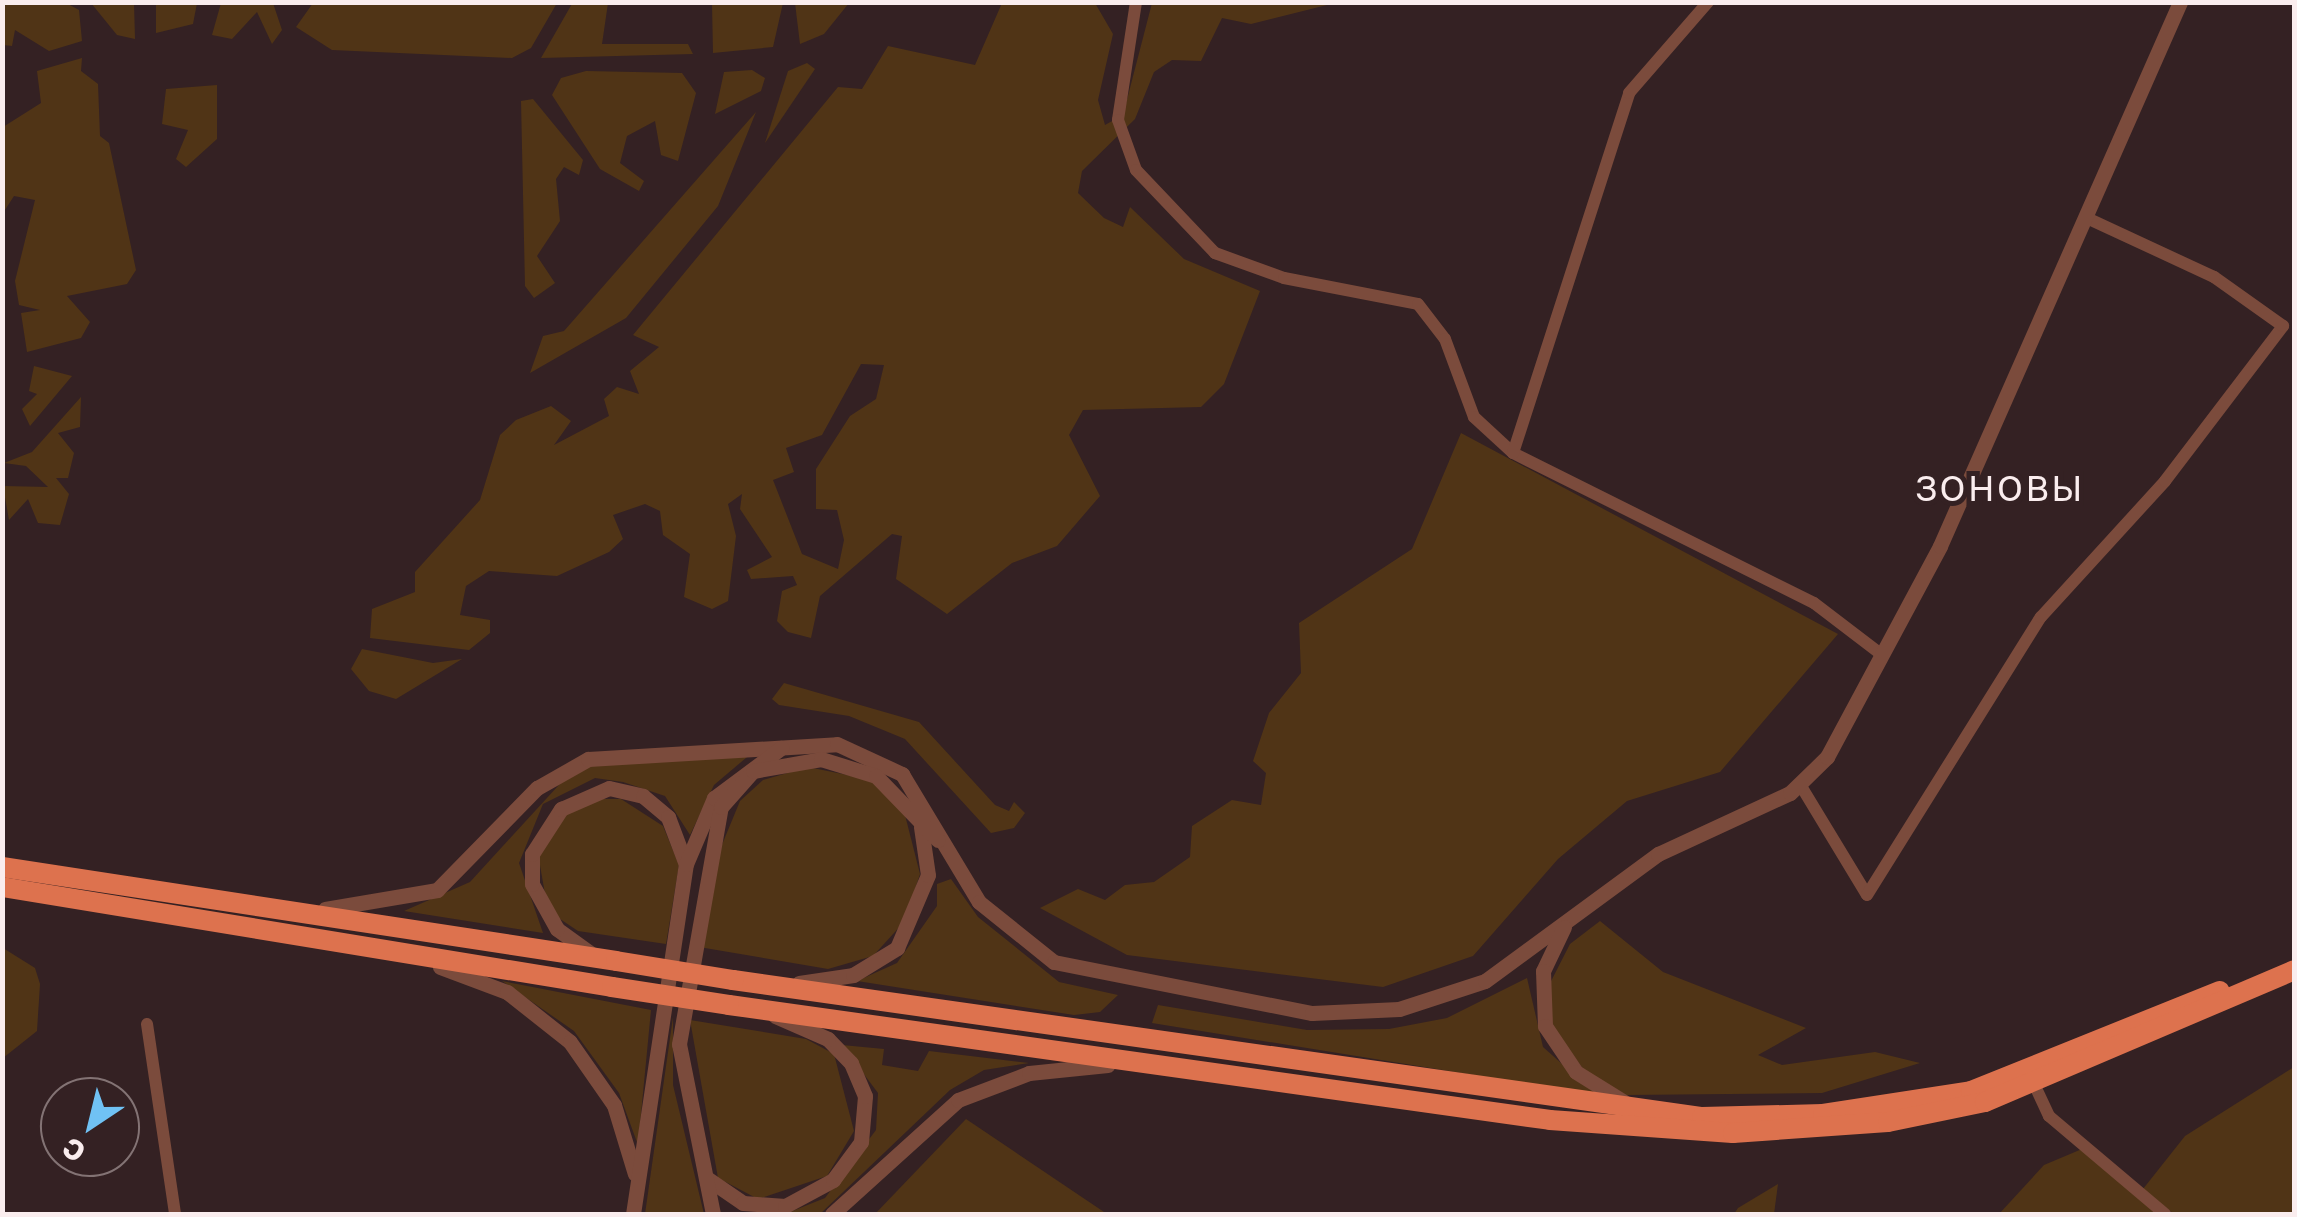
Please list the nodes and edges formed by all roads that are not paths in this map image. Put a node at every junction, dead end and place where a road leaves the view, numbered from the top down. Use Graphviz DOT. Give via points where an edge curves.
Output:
graph roads {
  1 [pos="1136,2"];
  2 [pos="1708,2"];
  3 [pos="2180,2"];
  4 [pos="2085,216"];
  5 [pos="1513,453"];
  6 [pos="1881,654"];
  7 [pos="797,742"];
  8 [pos="1801,786"];
  9 [pos="898,794"];
  10 [pos="953,858"];
  11 [pos="686,864"];
  12 [pos="2,866"];
  13 [pos="2,887"];
  14 [pos="281,910"];
  15 [pos="1567,922"];
  16 [pos="374,948"];
  17 [pos="2294,956"];
  18 [pos="609,960"];
  19 [pos="2294,970"];
  20 [pos="765,985"];
  21 [pos="762,1010"];
  22 [pos="147,1024"];
  23 [pos="1142,1064"];
  24 [pos="2035,1086"];
  25 [pos="1646,1112"];
  26 [pos="708,1178"];
  27 [pos="634,1207"];
  28 [pos="175,1214"];
  29 [pos="713,1214"];
  30 [pos="832,1214"];
  31 [pos="2166,1214"];
  1 -- 5 [label="street" via="1118,120 1136,170 1228,261 1418,304 1445,339 1474,417"];
  2 -- 5 [label="street" via="1629,92"];
  3 -- 4 [label="street"];
  4 -- 6 [label="street" via="1940,546"];
  4 -- 8 [label="street" via="2214,277 2283,326 2165,480 2040,618 1952,772 1867,894"];
  5 -- 6 [label="street" via="1814,603"];
  6 -- 8 [label="street" via="1832,748"];
  7 -- 10 [label="street" via="872,754 902,774"];
  7 -- 11 [label="street" via="736,774 714,798"];
  7 -- 14 [label="street" via="588,760 537,788 437,890 363,908"];
  8 -- 15 [label="street" via="1658,854"];
  9 -- 10 [label="street"];
  9 -- 20 [label="street" via="928,847 908,932 853,976"];
  9 -- 26 [label="street" via="848,764 782,760 753,771 722,808 678,1044"];
  10 -- 15 [label="street" via="995,919 1054,962 1312,1013 1443,1000"];
  11 -- 18 [label="street" via="668,816 628,790 589,791 546,824 532,854 535,897 567,939"];
  11 -- 27 [label="street"];
  12 -- 14 [label="highway"];
  13 -- 16 [label="highway"];
  14 -- 18 [label="highway"];
  15 -- 25 [label="street" via="1543,971 1545,1026 1576,1072"];
  16 -- 21 [label="highway, bridge"];
  16 -- 27 [label="street" via="507,992 570,1042 625,1130"];
  17 -- 25 [label="highway" via="1971,1091 1823,1114"];
  18 -- 20 [label="highway, bridge"];
  19 -- 24 [label="highway"];
  20 -- 25 [label="highway"];
  21 -- 23 [label="highway"];
  21 -- 26 [label="street" via="828,1039 851,1063 865,1096 861,1142 834,1180 785,1206 744,1203"];
  22 -- 28 [label="street"];
  23 -- 24 [label="highway" via="1695,1133 1888,1122"];
  23 -- 30 [label="street" via="1059,1067 958,1100"];
  24 -- 31 [label="street" via="2049,1116"];
  26 -- 29 [label="street"];
}
